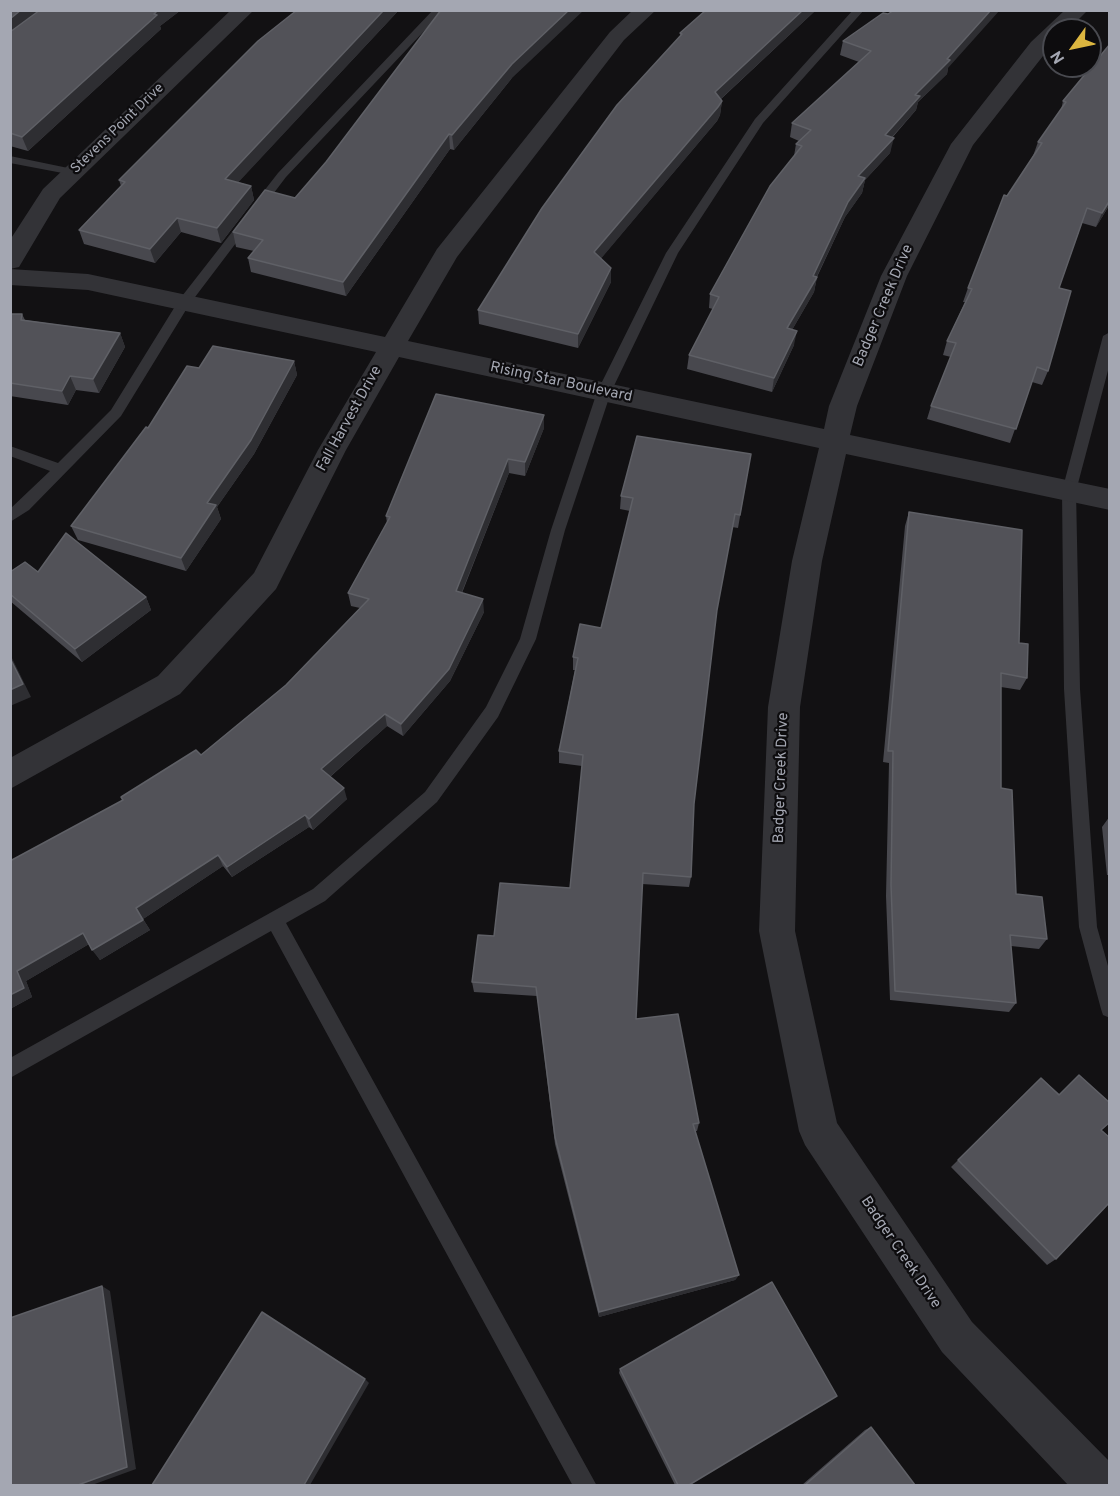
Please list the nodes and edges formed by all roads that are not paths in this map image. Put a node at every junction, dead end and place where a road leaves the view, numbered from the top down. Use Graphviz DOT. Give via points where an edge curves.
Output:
graph roads {
  1 [pos="244,10"];
  2 [pos="440,10"];
  3 [pos="646,10"];
  4 [pos="859,10"];
  5 [pos="1042,42"];
  6 [pos="10,159"];
  7 [pos="73,172"];
  8 [pos="10,261"];
  9 [pos="10,277"];
  10 [pos="184,303"];
  11 [pos="1110,336"];
  12 [pos="392,347"];
  13 [pos="604,392"];
  14 [pos="834,441"];
  15 [pos="10,451"];
  16 [pos="61,469"];
  17 [pos="1069,491"];
  18 [pos="1110,500"];
  19 [pos="10,516"];
  20 [pos="10,776"];
  21 [pos="275,921"];
  22 [pos="1110,1009"];
  23 [pos="10,1070"];
  24 [pos="586,1485"];
  25 [pos="1101,1485"];
  1 -- 7 [label="street, Stevens Point Drive"];
  2 -- 10 [label="lane" via="282,175"];
  3 -- 12 [label="street, Fall Harvest Drive" via="617,36 446,254"];
  4 -- 13 [label="lane" via="759,121 672,253"];
  5 -- 14 [label="street, Badger Creek Drive" via="962,144 894,276 847,395"];
  6 -- 7 [label="lane"];
  7 -- 8 [label="street, Stevens Point Drive" via="51,194"];
  9 -- 10 [label="street, Rising Star Boulevard" via="88,282"];
  10 -- 12 [label="street, Rising Star Boulevard"];
  10 -- 16 [label="lane" via="116,413"];
  11 -- 17 [label="lane"];
  12 -- 13 [label="street, Rising Star Boulevard"];
  12 -- 20 [label="street, Fall Harvest Drive" via="332,450 265,581 169,685"];
  13 -- 14 [label="street, Rising Star Boulevard"];
  13 -- 21 [label="lane" via="558,530 528,639 492,712 431,797 319,895"];
  14 -- 17 [label="street, Rising Star Boulevard"];
  14 -- 25 [label="street, Badger Creek Drive" via="807,561 784,707 777,931 819,1131 957,1337"];
  15 -- 16 [label="lane"];
  16 -- 19 [label="lane"];
  17 -- 18 [label="street, Rising Star Boulevard"];
  17 -- 22 [label="lane" via="1072,688 1088,927"];
  21 -- 23 [label="lane"];
  21 -- 24 [label="lane"];
}
